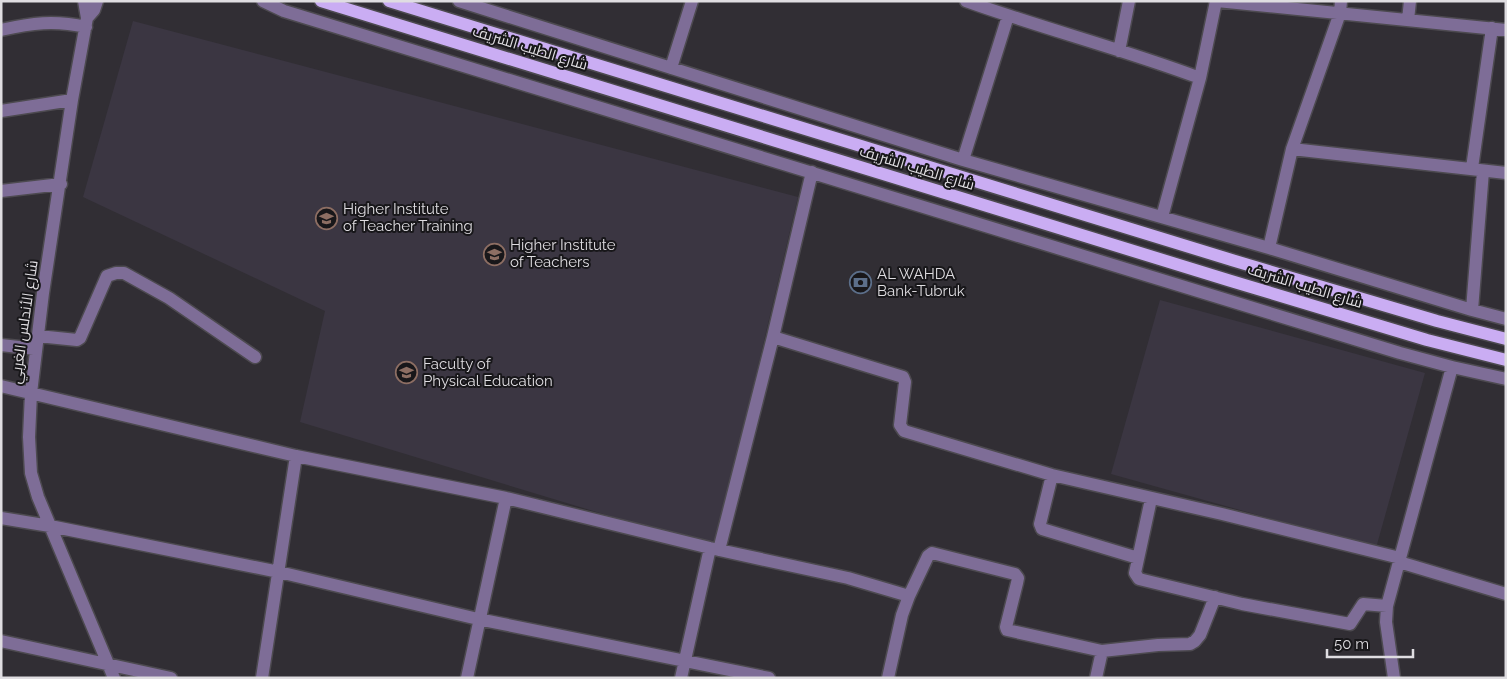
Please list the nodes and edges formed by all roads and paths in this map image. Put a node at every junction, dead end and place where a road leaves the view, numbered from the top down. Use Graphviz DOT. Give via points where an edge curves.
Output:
graph roads {
  1 [pos="84,1"];
  2 [pos="97,1"];
  3 [pos="263,1"];
  4 [pos="321,1"];
  5 [pos="389,1"];
  6 [pos="459,1"];
  7 [pos="692,1"];
  8 [pos="966,1"];
  9 [pos="1129,1"];
  10 [pos="1216,1"];
  11 [pos="1410,1"];
  12 [pos="1341,7"];
  13 [pos="1008,16"];
  14 [pos="1408,20"];
  15 [pos="86,22"];
  16 [pos="1492,28"];
  17 [pos="1,30"];
  18 [pos="1506,30"];
  19 [pos="1119,51"];
  20 [pos="671,68"];
  21 [pos="1200,78"];
  22 [pos="72,100"];
  23 [pos="1,111"];
  24 [pos="1292,149"];
  25 [pos="963,160"];
  26 [pos="1478,169"];
  27 [pos="812,172"];
  28 [pos="1506,173"];
  29 [pos="60,184"];
  30 [pos="1,191"];
  31 [pos="1162,217"];
  32 [pos="1269,248"];
  33 [pos="1472,310"];
  34 [pos="1506,319"];
  35 [pos="38,336"];
  36 [pos="773,336"];
  37 [pos="1506,339"];
  38 [pos="1,345"];
  39 [pos="36,349"];
  40 [pos="255,357"];
  41 [pos="1506,360"];
  42 [pos="1452,367"];
  43 [pos="1506,379"];
  44 [pos="1,386"];
  45 [pos="31,393"];
  46 [pos="296,456"];
  47 [pos="1052,476"];
  48 [pos="506,498"];
  49 [pos="1151,499"];
  50 [pos="1,518"];
  51 [pos="50,526"];
  52 [pos="714,549"];
  53 [pos="1138,558"];
  54 [pos="1399,560"];
  55 [pos="279,572"];
  56 [pos="1506,594"];
  57 [pos="909,596"];
  58 [pos="1215,597"];
  59 [pos="1387,606"];
  60 [pos="478,619"];
  61 [pos="1,641"];
  62 [pos="1102,651"];
  63 [pos="685,661"];
  64 [pos="109,665"];
  65 [pos="114,678"];
  66 [pos="171,678"];
  67 [pos="262,678"];
  68 [pos="467,678"];
  69 [pos="681,678"];
  70 [pos="769,678"];
  71 [pos="888,678"];
  72 [pos="1096,678"];
  73 [pos="1394,678"];
  1 -- 15 [label="street, شارع الأندلس الغربي"];
  2 -- 15 [label="street, شارع الأندلس الغربي"];
  3 -- 27 [label="street" via="284,11"];
  4 -- 41 [label="main road, شارع الطيب الشريف" via="1268,292"];
  5 -- 37 [label="main road, شارع الطيب الشريف" via="1235,261"];
  6 -- 20 [label="street"];
  7 -- 20 [label="street"];
  8 -- 13 [label="street"];
  9 -- 19 [label="street"];
  10 -- 12 [label="street"];
  10 -- 21 [label="street"];
  11 -- 14 [label="street"];
  12 -- 14 [label="street"];
  12 -- 24 [label="street"];
  13 -- 19 [label="street"];
  13 -- 25 [label="street"];
  14 -- 16 [label="street"];
  15 -- 17 [label="street" via="51,22"];
  15 -- 22 [label="street, شارع الأندلس الغربي"];
  16 -- 18 [label="street"];
  16 -- 26 [label="street"];
  19 -- 21 [label="street"];
  20 -- 25 [label="street"];
  21 -- 31 [label="street"];
  22 -- 23 [label="street"];
  22 -- 29 [label="street, شارع الأندلس الغربي"];
  24 -- 26 [label="street"];
  24 -- 32 [label="street"];
  25 -- 31 [label="street"];
  26 -- 28 [label="street"];
  26 -- 33 [label="street"];
  27 -- 36 [label="street"];
  27 -- 42 [label="street"];
  29 -- 30 [label="street"];
  29 -- 35 [label="street, شارع الأندلس الغربي"];
  31 -- 32 [label="street"];
  32 -- 33 [label="street"];
  33 -- 34 [label="street"];
  35 -- 39 [label="street, شارع الأندلس الغربي"];
  35 -- 40 [label="street" via="80,338 107,276 124,273 169,298"];
  36 -- 47 [label="street" via="902,377 905,382 900,424 904,431"];
  36 -- 52 [label="street"];
  38 -- 39 [label="street"];
  39 -- 45 [label="street, شارع الأندلس الغربي"];
  42 -- 43 [label="street"];
  42 -- 54 [label="street"];
  44 -- 45 [label="street"];
  45 -- 46 [label="street"];
  45 -- 51 [label="street, شارع الأندلس الغربي" via="28,437 31,473"];
  46 -- 48 [label="street"];
  46 -- 55 [label="street"];
  47 -- 49 [label="street"];
  47 -- 53 [label="street" via="1040,524 1042,529"];
  48 -- 52 [label="street"];
  48 -- 60 [label="street"];
  49 -- 53 [label="street"];
  49 -- 54 [label="street"];
  50 -- 51 [label="street"];
  51 -- 55 [label="street"];
  51 -- 64 [label="street, شارع الأندلس الغربي"];
  52 -- 57 [label="street" via="848,578"];
  52 -- 63 [label="street"];
  53 -- 58 [label="street" via="1135,573 1139,579"];
  54 -- 56 [label="street"];
  54 -- 59 [label="street"];
  55 -- 60 [label="street"];
  55 -- 67 [label="street"];
  57 -- 62 [label="street" via="932,553 1015,574 1018,578 1007,630"];
  57 -- 71 [label="street"];
  58 -- 59 [label="street" via="1350,624 1363,604"];
  58 -- 62 [label="street" via="1200,635 1190,644"];
  59 -- 73 [label="street"];
  60 -- 63 [label="street"];
  60 -- 68 [label="street"];
  61 -- 64 [label="street"];
  62 -- 72 [label="street"];
  63 -- 69 [label="street"];
  63 -- 70 [label="street"];
  64 -- 65 [label="street, شارع الأندلس الغربي"];
  64 -- 66 [label="street"];
}
